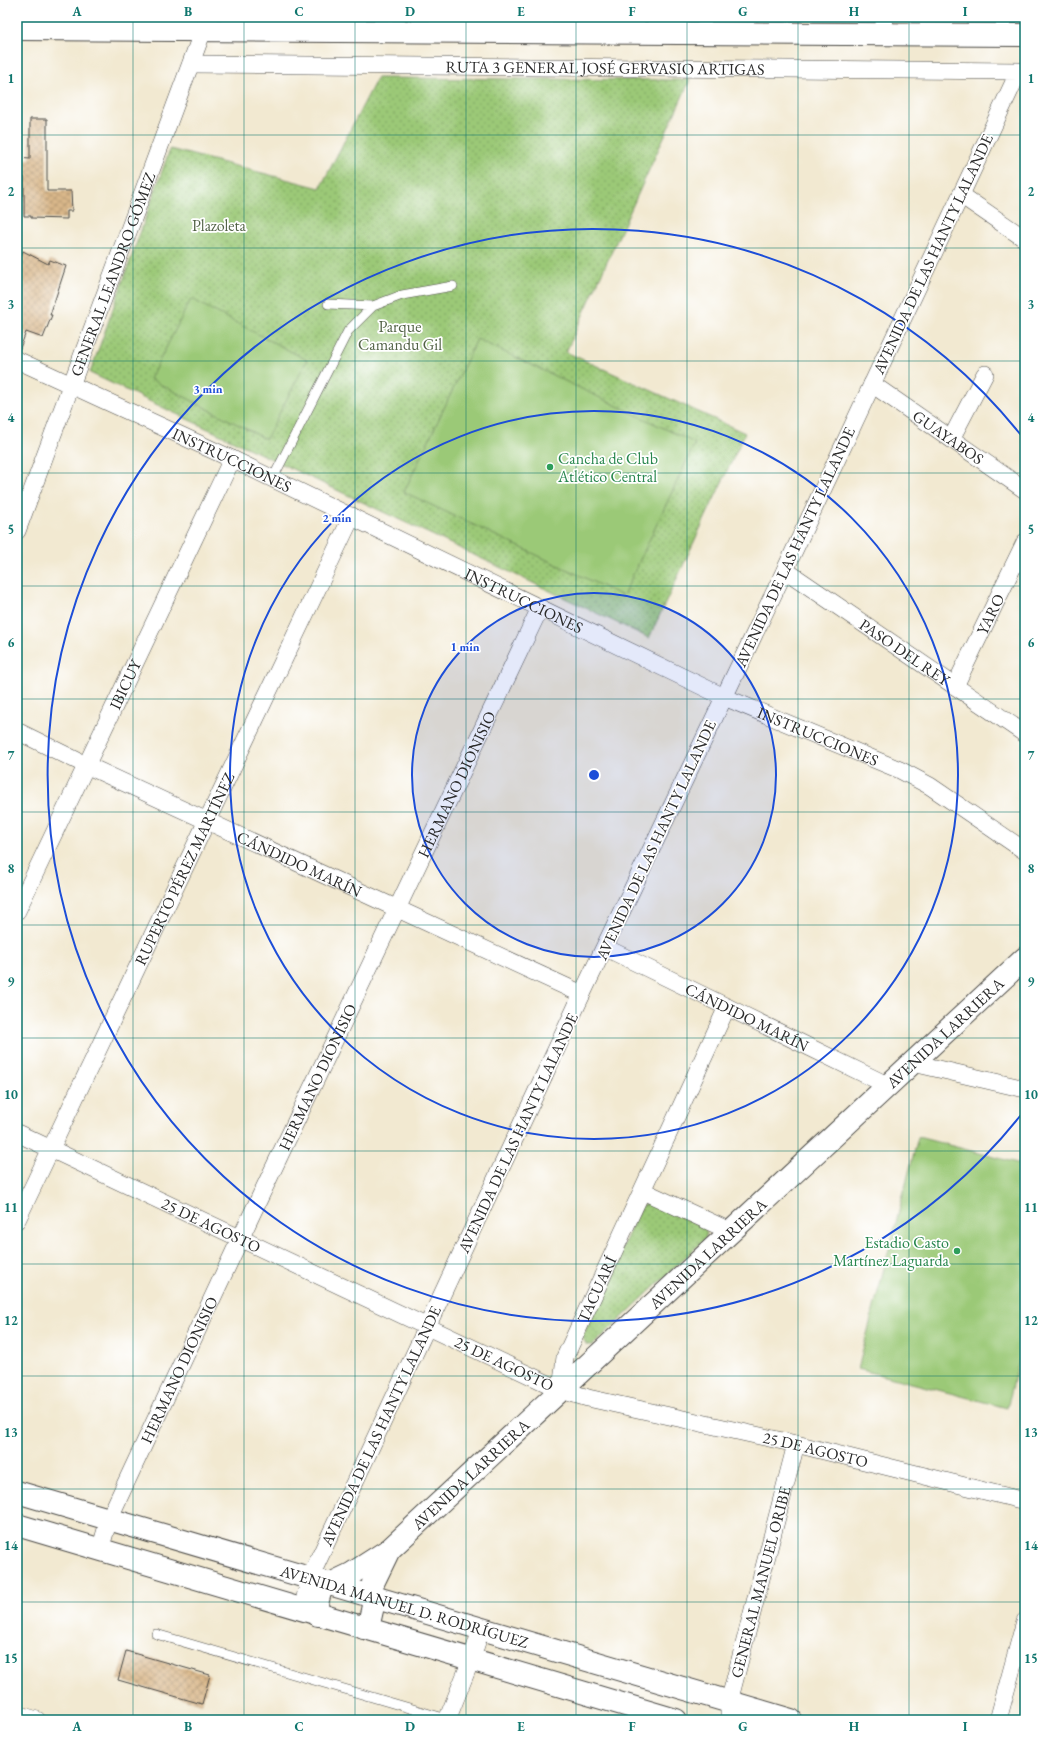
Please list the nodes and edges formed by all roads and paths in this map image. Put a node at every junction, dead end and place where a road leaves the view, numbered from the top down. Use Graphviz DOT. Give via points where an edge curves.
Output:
graph roads {
  1 [pos="205,24"];
  2 [pos="885,26"];
  3 [pos="17,29"];
  4 [pos="1025,35"];
  5 [pos="191,64"];
  6 [pos="1019,71"];
  7 [pos="962,195"];
  8 [pos="1025,239"];
  9 [pos="453,286"];
  10 [pos="328,304"];
  11 [pos="373,306"];
  12 [pos="17,360"];
  13 [pos="985,374"];
  14 [pos="872,384"];
  15 [pos="72,386"];
  16 [pos="951,438"];
  17 [pos="232,459"];
  18 [pos="273,478"];
  19 [pos="1025,490"];
  20 [pos="352,516"];
  21 [pos="17,531"];
  22 [pos="1025,542"];
  23 [pos="785,570"];
  24 [pos="540,608"];
  25 [pos="955,686"];
  26 [pos="724,697"];
  27 [pos="17,731"];
  28 [pos="1025,734"];
  29 [pos="86,765"];
  30 [pos="207,821"];
  31 [pos="1025,851"];
  32 [pos="398,908"];
  33 [pos="17,910"];
  34 [pos="606,948"];
  35 [pos="1025,958"];
  36 [pos="582,994"];
  37 [pos="727,1007"];
  38 [pos="913,1063"];
  39 [pos="889,1086"];
  40 [pos="1025,1089"];
  41 [pos="17,1133"];
  42 [pos="51,1149"];
  43 [pos="642,1191"];
  44 [pos="17,1220"];
  45 [pos="732,1232"];
  46 [pos="240,1239"];
  47 [pos="427,1328"];
  48 [pos="561,1390"];
  49 [pos="796,1444"];
  50 [pos="17,1492"];
  51 [pos="1025,1501"];
  52 [pos="109,1519"];
  53 [pos="17,1525"];
  54 [pos="390,1549"];
  55 [pos="100,1550"];
  56 [pos="320,1581"];
  57 [pos="371,1596"];
  58 [pos="312,1614"];
  59 [pos="1025,1621"];
  60 [pos="364,1628"];
  61 [pos="482,1630"];
  62 [pos="156,1634"];
  63 [pos="472,1660"];
  64 [pos="729,1711"];
  65 [pos="17,1714"];
  66 [pos="447,1719"];
  67 [pos="37,1720"];
  68 [pos="676,1720"];
  69 [pos="791,1720"];
  70 [pos="998,1720"];
  1 -- 2 [label="main road" via="421,30"];
  1 -- 3 [label="main road"];
  1 -- 5 [label="street, GENERAL LEANDRO GÓMEZ"];
  2 -- 4 [label="main road"];
  5 -- 6 [label="street, RUTA 3 GENERAL JOSÉ GERVASIO ARTIGAS"];
  5 -- 15 [label="street, GENERAL LEANDRO GÓMEZ"];
  6 -- 7 [label="street, AVENIDA DE LAS HANTY LALANDE"];
  7 -- 8 [label="street"];
  7 -- 14 [label="street, AVENIDA DE LAS HANTY LALANDE"];
  9 -- 11 [label="lane" via="402,295"];
  10 -- 11 [label="lane"];
  11 -- 18 [label="lane" via="348,331"];
  12 -- 15 [label="street, INSTRUCCIONES"];
  13 -- 16 [label="street"];
  14 -- 16 [label="street, GUAYABOS"];
  14 -- 23 [label="street, AVENIDA DE LAS HANTY LALANDE"];
  15 -- 17 [label="street, INSTRUCCIONES"];
  15 -- 21 [label="street, GENERAL LEANDRO GÓMEZ"];
  16 -- 19 [label="street, GUAYABOS"];
  17 -- 18 [label="street, INSTRUCCIONES"];
  17 -- 29 [label="street, IBICUY"];
  18 -- 20 [label="street, INSTRUCCIONES"];
  20 -- 24 [label="street, INSTRUCCIONES"];
  20 -- 30 [label="street, RUPERTO PÉREZ MARTÍNEZ"];
  22 -- 25 [label="street, YARO"];
  23 -- 25 [label="street, PASO DEL REY"];
  23 -- 26 [label="street, AVENIDA DE LAS HANTY LALANDE"];
  24 -- 26 [label="street, INSTRUCCIONES"];
  24 -- 32 [label="street, HERMANO DIONISIO"];
  25 -- 28 [label="street, PASO DEL REY"];
  26 -- 31 [label="street, INSTRUCCIONES" via="900,770 930,786"];
  26 -- 34 [label="street, AVENIDA DE LAS HANTY LALANDE"];
  27 -- 29 [label="street, CÁNDIDO MARÍN"];
  29 -- 30 [label="street, CÁNDIDO MARÍN"];
  29 -- 33 [label="street, IBICUY"];
  30 -- 32 [label="street, CÁNDIDO MARÍN"];
  30 -- 42 [label="street, RUPERTO PÉREZ MARTÍNEZ"];
  32 -- 36 [label="street, CÁNDIDO MARÍN"];
  32 -- 46 [label="street, HERMANO DIONISIO"];
  34 -- 36 [label="street, AVENIDA DE LAS HANTY LALANDE"];
  34 -- 37 [label="street, CÁNDIDO MARÍN"];
  35 -- 38 [label="main road, AVENIDA LARRIERA"];
  36 -- 47 [label="street, AVENIDA DE LAS HANTY LALANDE"];
  37 -- 39 [label="street, CÁNDIDO MARÍN"];
  37 -- 43 [label="street, TACUARÍ"];
  38 -- 39 [label="main road, AVENIDA LARRIERA"];
  38 -- 40 [label="street"];
  39 -- 45 [label="main road, AVENIDA LARRIERA"];
  41 -- 42 [label="street, 25 DE AGOSTO"];
  42 -- 44 [label="street, RUPERTO PÉREZ MARTÍNEZ"];
  42 -- 46 [label="street, 25 DE AGOSTO"];
  43 -- 45 [label="street"];
  43 -- 48 [label="street, TACUARÍ" via="565,1357"];
  45 -- 48 [label="main road, AVENIDA LARRIERA"];
  46 -- 47 [label="street, 25 DE AGOSTO"];
  46 -- 52 [label="street, HERMANO DIONISIO"];
  47 -- 48 [label="street, 25 DE AGOSTO"];
  47 -- 56 [label="street, AVENIDA DE LAS HANTY LALANDE"];
  48 -- 49 [label="street, 25 DE AGOSTO"];
  48 -- 54 [label="main road, AVENIDA LARRIERA"];
  49 -- 51 [label="street, 25 DE AGOSTO"];
  49 -- 64 [label="street, GENERAL MANUEL ORIBE"];
  50 -- 52 [label="main road, AVENIDA MANUEL D. RODRÍGUEZ"];
  52 -- 55 [label="street, HERMANO DIONISIO"];
  52 -- 56 [label="main road, AVENIDA MANUEL D. RODRÍGUEZ"];
  53 -- 55 [label="main road, AVENIDA MANUEL D. RODRÍGUEZ"];
  54 -- 56 [label="main road, AVENIDA LARRIERA" via="351,1574"];
  54 -- 57 [label="main road, AVENIDA LARRIERA" via="379,1568"];
  55 -- 58 [label="main road, AVENIDA MANUEL D. RODRÍGUEZ"];
  56 -- 57 [label="main road, AVENIDA MANUEL D. RODRÍGUEZ"];
  56 -- 58 [label="main road" via="320,1592"];
  57 -- 60 [label="main road, AVENIDA LARRIERA" via="372,1612"];
  57 -- 61 [label="main road, AVENIDA MANUEL D. RODRÍGUEZ"];
  58 -- 60 [label="main road, AVENIDA MANUEL D. RODRÍGUEZ"];
  59 -- 70 [label="street"];
  60 -- 63 [label="main road, AVENIDA MANUEL D. RODRÍGUEZ"];
  61 -- 63 [label="street"];
  61 -- 64 [label="main road, AVENIDA MANUEL D. RODRÍGUEZ"];
  62 -- 66 [label="lane"];
  63 -- 66 [label="street"];
  63 -- 68 [label="main road, AVENIDA MANUEL D. RODRÍGUEZ"];
  64 -- 69 [label="main road, AVENIDA MANUEL D. RODRÍGUEZ"];
  65 -- 67 [label="street"];
}
